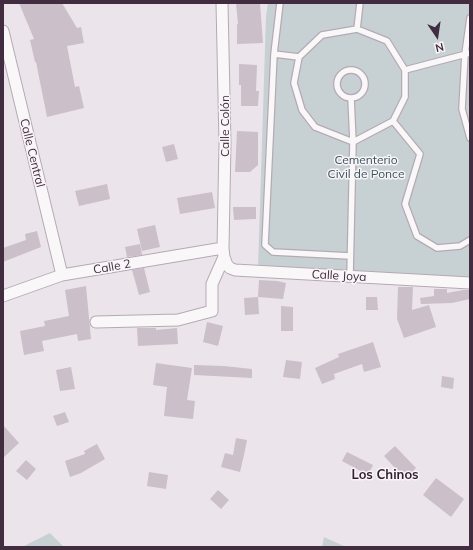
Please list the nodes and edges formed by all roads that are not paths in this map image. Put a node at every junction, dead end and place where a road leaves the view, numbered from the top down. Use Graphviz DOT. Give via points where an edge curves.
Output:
graph roads {
  1 [pos="222,3"];
  2 [pos="280,3"];
  3 [pos="360,3"];
  4 [pos="470,18"];
  5 [pos="357,29"];
  6 [pos="3,31"];
  7 [pos="468,53"];
  8 [pos="274,54"];
  9 [pos="299,58"];
  10 [pos="405,70"];
  11 [pos="351,98"];
  12 [pos="393,122"];
  13 [pos="470,138"];
  14 [pos="353,142"];
  15 [pos="470,240"];
  16 [pos="224,253"];
  17 [pos="350,256"];
  18 [pos="62,275"];
  19 [pos="350,276"];
  20 [pos="470,283"];
  21 [pos="3,296"];
  22 [pos="96,322"];
  1 -- 16 [label="street, Calle Colón"];
  2 -- 8 [label="lane"];
  3 -- 5 [label="lane"];
  4 -- 7 [label="lane"];
  5 -- 9 [label="lane" via="322,35"];
  5 -- 10 [label="lane" via="387,42"];
  6 -- 18 [label="street, Calle Central"];
  7 -- 10 [label="lane"];
  7 -- 13 [label="lane" via="462,109"];
  8 -- 9 [label="lane"];
  8 -- 17 [label="lane" via="265,245 273,252"];
  9 -- 14 [label="lane" via="294,83 302,110 315,127"];
  10 -- 12 [label="lane" via="405,97"];
  11 -- 11 [label="lane" via="359,95 366,84 360,72 351,69 342,73 337,81 342,94"];
  11 -- 14 [label="lane"];
  12 -- 14 [label="lane"];
  12 -- 15 [label="lane" via="420,154 405,204 417,236 437,248 460,246"];
  14 -- 17 [label="lane"];
  16 -- 18 [label="street, Calle 2"];
  16 -- 19 [label="street, Calle Joya" via="227,265 235,270"];
  16 -- 22 [label="street" via="212,284 212,311 178,320"];
  17 -- 19 [label="lane"];
  18 -- 21 [label="street, Calle 2"];
  19 -- 20 [label="street, Calle Joya"];
}
